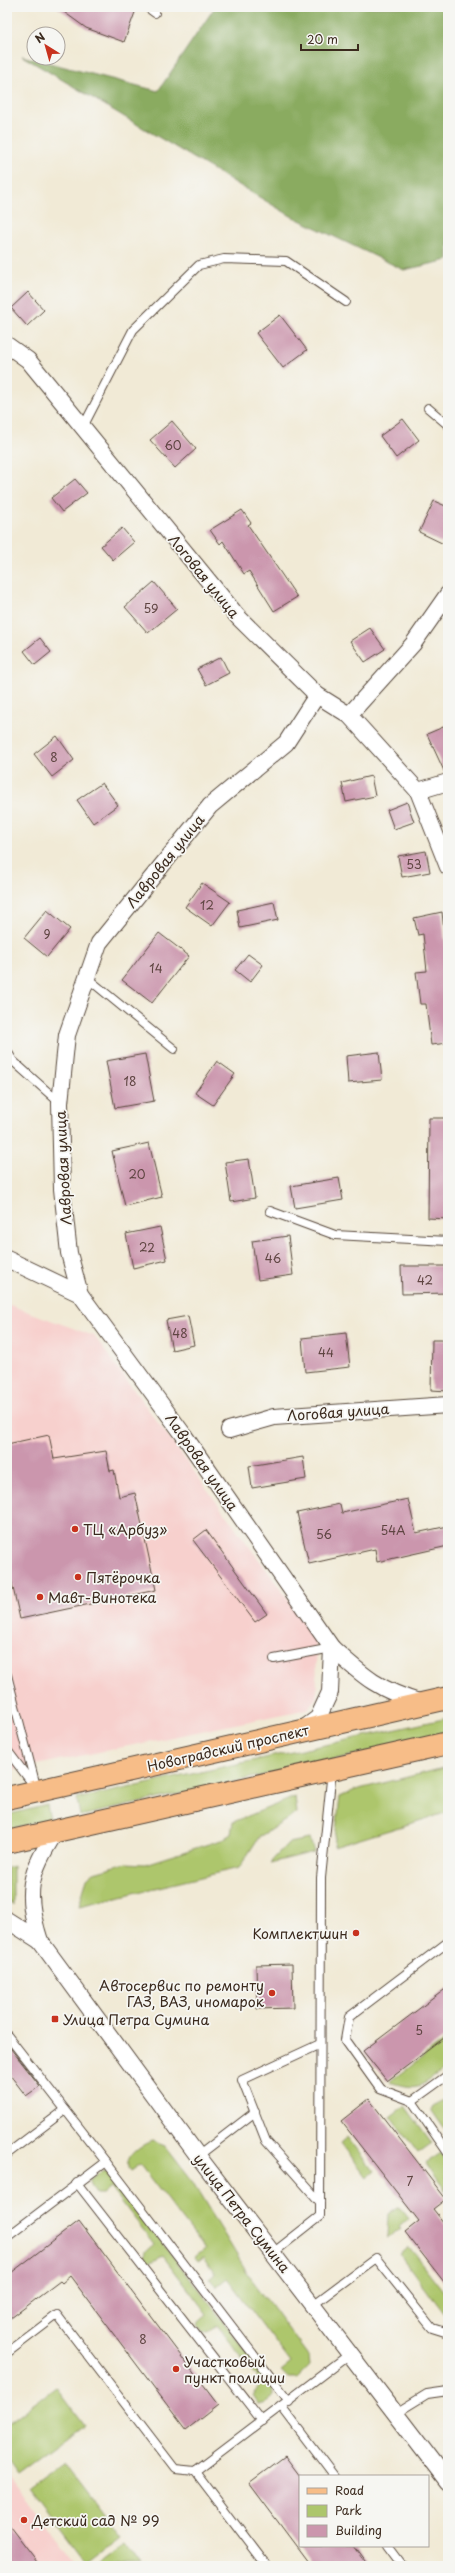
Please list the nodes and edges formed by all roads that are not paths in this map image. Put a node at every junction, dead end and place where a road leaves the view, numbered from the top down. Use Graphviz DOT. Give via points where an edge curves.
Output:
graph roads {
  1 [pos="147,7"];
  2 [pos="155,13"];
  3 [pos="346,302"];
  4 [pos="7,345"];
  5 [pos="428,408"];
  6 [pos="448,425"];
  7 [pos="83,427"];
  8 [pos="448,594"];
  9 [pos="317,695"];
  10 [pos="350,715"];
  11 [pos="448,782"];
  12 [pos="418,791"];
  13 [pos="448,867"];
  14 [pos="86,977"];
  15 [pos="174,1049"];
  16 [pos="7,1051"];
  17 [pos="60,1103"];
  18 [pos="270,1211"];
  19 [pos="448,1241"];
  20 [pos="7,1259"];
  21 [pos="80,1294"];
  22 [pos="448,1405"];
  23 [pos="229,1430"];
  24 [pos="332,1648"];
  25 [pos="274,1659"];
  26 [pos="7,1675"];
  27 [pos="448,1698"];
  28 [pos="424,1703"];
  29 [pos="298,1732"];
  30 [pos="448,1743"];
  31 [pos="7,1750"];
  32 [pos="332,1769"];
  33 [pos="38,1790"];
  34 [pos="7,1798"];
  35 [pos="56,1831"];
  36 [pos="7,1842"];
  37 [pos="7,1920"];
  38 [pos="40,1941"];
  39 [pos="448,1942"];
  40 [pos="7,2036"];
  41 [pos="320,2044"];
  42 [pos="448,2074"];
  43 [pos="412,2101"];
  44 [pos="66,2110"];
  45 [pos="254,2112"];
  46 [pos="448,2153"];
  47 [pos="7,2154"];
  48 [pos="198,2156"];
  49 [pos="106,2162"];
  50 [pos="77,2183"];
  51 [pos="320,2202"];
  52 [pos="7,2237"];
  53 [pos="273,2253"];
  54 [pos="313,2305"];
  55 [pos="448,2333"];
  56 [pos="7,2353"];
  57 [pos="351,2354"];
  58 [pos="448,2390"];
  59 [pos="289,2401"];
  60 [pos="281,2406"];
  61 [pos="396,2413"];
  62 [pos="262,2421"];
  63 [pos="196,2471"];
  64 [pos="333,2475"];
  65 [pos="448,2482"];
  66 [pos="389,2547"];
  67 [pos="267,2566"];
  68 [pos="403,2566"];
  1 -- 2 [label="lane"];
  3 -- 7 [label="lane" via="286,260 224,259 199,265 133,330"];
  4 -- 7 [label="street, Логовая улица" via="28,360"];
  5 -- 6 [label="lane"];
  7 -- 9 [label="street, Логовая улица" via="238,617"];
  8 -- 10 [label="street" via="414,644"];
  9 -- 10 [label="street, Логовая улица"];
  9 -- 14 [label="street, Лавровая улица" via="286,743 210,806 99,944"];
  10 -- 12 [label="street, Логовая улица"];
  11 -- 12 [label="street"];
  12 -- 13 [label="street, Логовая улица"];
  14 -- 15 [label="lane"];
  14 -- 17 [label="street, Лавровая улица" via="67,1035"];
  16 -- 17 [label="lane" via="13,1061"];
  17 -- 21 [label="street, Лавровая улица" via="62,1189 68,1253"];
  18 -- 19 [label="lane" via="335,1235"];
  20 -- 21 [label="street"];
  21 -- 24 [label="street, Лавровая улица" via="183,1434"];
  22 -- 23 [label="street, Логовая улица" via="274,1416"];
  24 -- 25 [label="lane"];
  24 -- 28 [label="street, Лавровая улица" via="366,1679 394,1694"];
  24 -- 29 [label="street" via="330,1692 318,1718"];
  26 -- 33 [label="lane"];
  27 -- 28 [label="main road, Новоградский проспект"];
  28 -- 29 [label="main road, Новоградский проспект"];
  29 -- 33 [label="main road, Новоградский проспект"];
  30 -- 32 [label="main road"];
  31 -- 33 [label="lane"];
  32 -- 35 [label="main road"];
  32 -- 41 [label="lane" via="321,1878"];
  33 -- 34 [label="main road, Новоградский проспект"];
  35 -- 36 [label="main road"];
  35 -- 38 [label="street" via="40,1856 31,1883 30,1912"];
  37 -- 38 [label="street"];
  38 -- 48 [label="street, улица Петра Сумина"];
  39 -- 43 [label="lane" via="348,2017 345,2040 380,2089"];
  40 -- 44 [label="lane"];
  41 -- 45 [label="lane" via="242,2080"];
  41 -- 51 [label="lane"];
  42 -- 43 [label="lane"];
  43 -- 46 [label="lane"];
  44 -- 47 [label="lane"];
  44 -- 49 [label="lane"];
  45 -- 48 [label="lane"];
  45 -- 51 [label="lane" via="266,2141"];
  48 -- 53 [label="street, улица Петра Сумина"];
  49 -- 50 [label="lane"];
  49 -- 59 [label="lane"];
  50 -- 52 [label="lane"];
  50 -- 62 [label="lane"];
  51 -- 53 [label="lane" via="320,2216"];
  53 -- 54 [label="street, улица Петра Сумина"];
  54 -- 55 [label="lane" via="376,2258 432,2328"];
  54 -- 57 [label="street, улица Петра Сумина"];
  56 -- 63 [label="lane" via="57,2315 175,2469"];
  57 -- 59 [label="lane"];
  57 -- 61 [label="street, улица Петра Сумина"];
  58 -- 61 [label="lane" via="427,2394"];
  59 -- 60 [label="lane"];
  60 -- 62 [label="lane"];
  60 -- 64 [label="lane"];
  61 -- 65 [label="street, улица Петра Сумина"];
  62 -- 63 [label="lane"];
  63 -- 67 [label="lane"];
  66 -- 68 [label="lane"];
}
